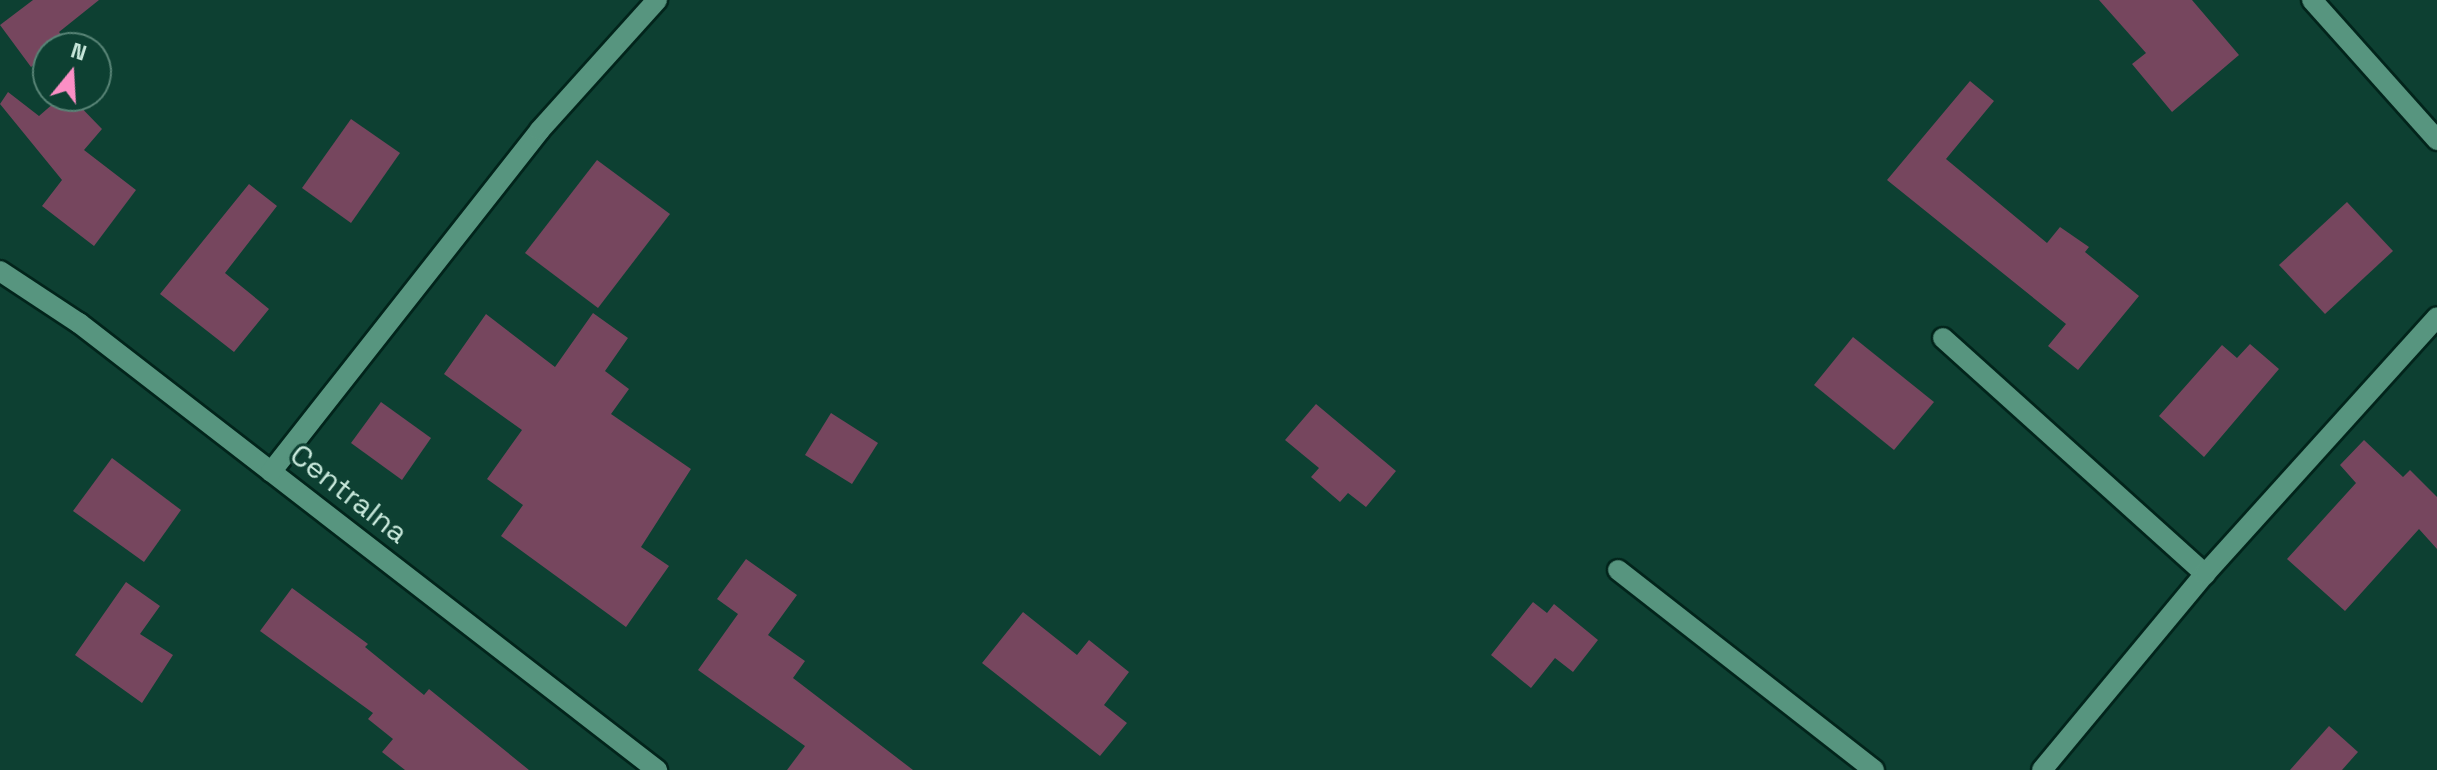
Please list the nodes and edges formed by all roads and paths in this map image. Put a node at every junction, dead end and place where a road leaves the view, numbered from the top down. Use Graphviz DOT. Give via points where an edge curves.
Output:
graph roads {
  1 [pos="657,0"];
  2 [pos="2312,0"];
  3 [pos="2437,140"];
  4 [pos="0,271"];
  5 [pos="2437,317"];
  6 [pos="1943,338"];
  7 [pos="271,472"];
  8 [pos="1618,570"];
  9 [pos="2205,574"];
  10 [pos="657,770"];
  11 [pos="1874,770"];
  12 [pos="2042,770"];
  1 -- 7 [label="street" via="540,130"];
  2 -- 3 [label="street"];
  4 -- 7 [label="street, Centralna" via="79,323"];
  5 -- 9 [label="street"];
  6 -- 9 [label="street"];
  7 -- 10 [label="street, Centralna"];
  8 -- 11 [label="street"];
  9 -- 12 [label="street"];
}
